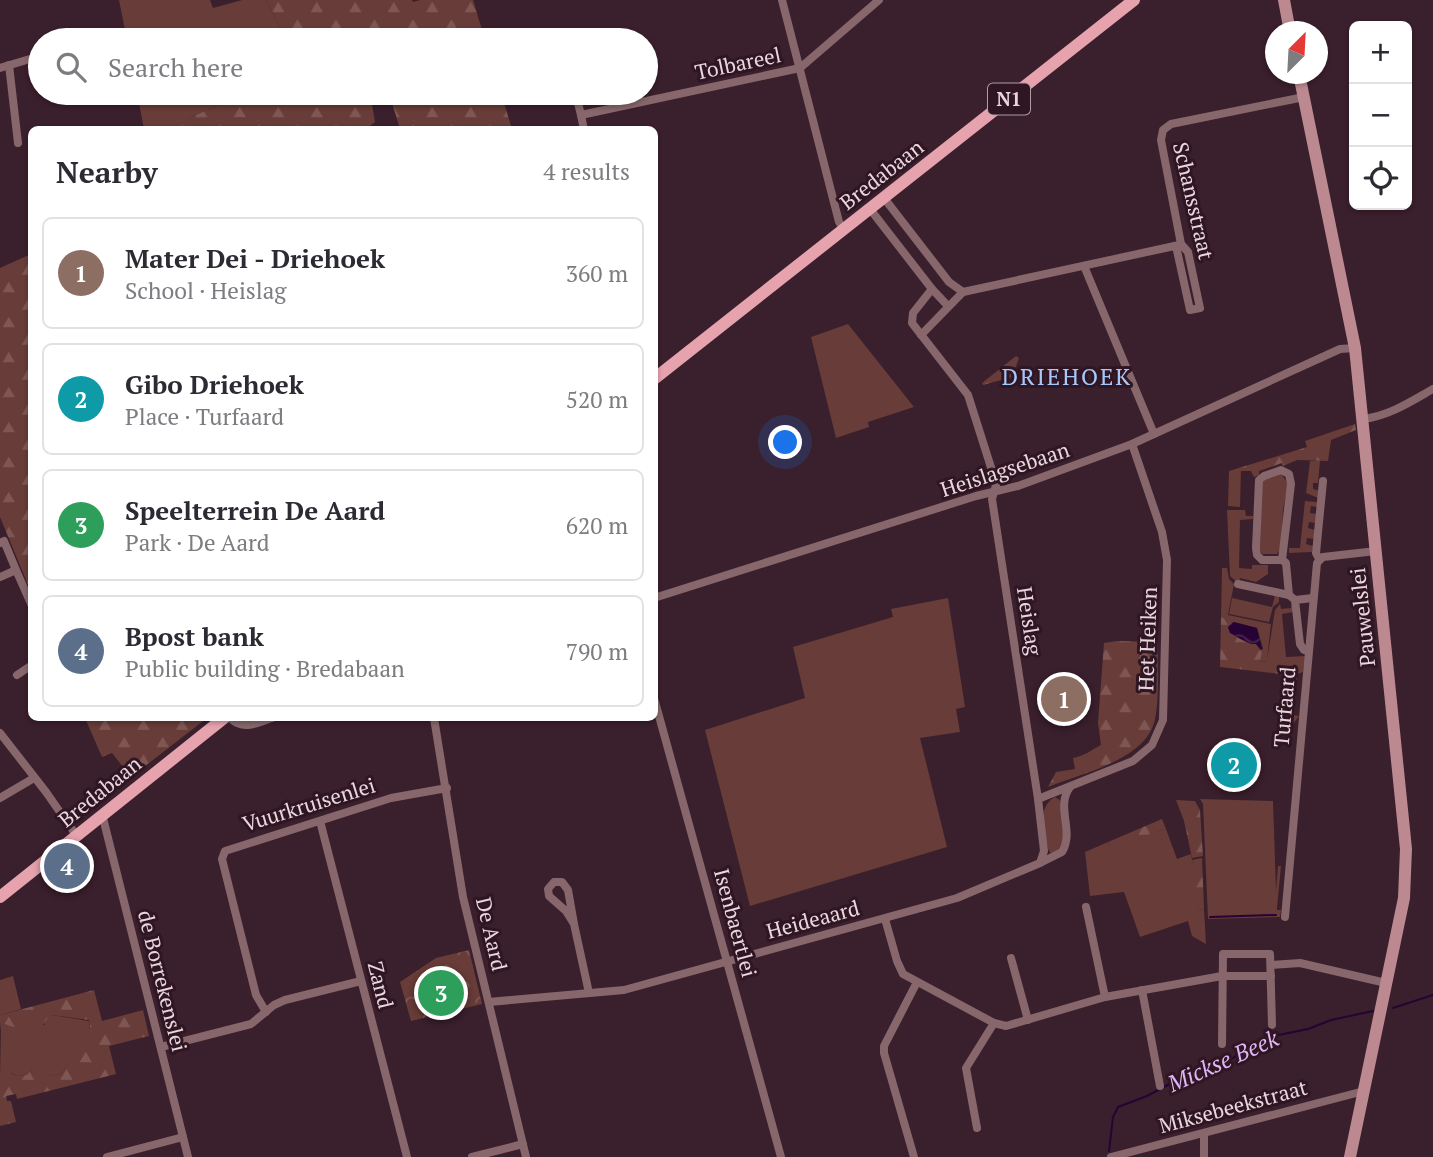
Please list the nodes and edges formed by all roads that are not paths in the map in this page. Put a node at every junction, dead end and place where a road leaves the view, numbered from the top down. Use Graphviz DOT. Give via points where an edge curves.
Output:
graph roads {
  1 [pos="782,0"];
  2 [pos="879,0"];
  3 [pos="1134,0"];
  4 [pos="1284,0"];
  5 [pos="1288,21"];
  6 [pos="28,59"];
  7 [pos="4,66"];
  8 [pos="800,68"];
  9 [pos="1301,84"];
  10 [pos="1304,97"];
  11 [pos="658,99"];
  12 [pos="578,105"];
  13 [pos="631,105"];
  14 [pos="581,116"];
  15 [pos="583,126"];
  16 [pos="18,143"];
  17 [pos="884,198"];
  18 [pos="870,209"];
  19 [pos="844,229"];
  20 [pos="1179,245"];
  21 [pos="1084,267"];
  22 [pos="932,289"];
  23 [pos="963,292"];
  24 [pos="948,306"];
  25 [pos="921,335"];
  26 [pos="1355,348"];
  27 [pos="658,376"];
  28 [pos="1433,389"];
  29 [pos="1363,419"];
  30 [pos="1154,434"];
  31 [pos="1132,444"];
  32 [pos="1324,481"];
  33 [pos="995,491"];
  34 [pos="0,543"];
  35 [pos="1376,551"];
  36 [pos="1318,559"];
  37 [pos="1282,560"];
  38 [pos="16,570"];
  39 [pos="0,576"];
  40 [pos="1238,584"];
  41 [pos="28,597"];
  42 [pos="658,597"];
  43 [pos="1292,597"];
  44 [pos="1314,598"];
  45 [pos="1308,650"];
  46 [pos="28,667"];
  47 [pos="17,675"];
  48 [pos="658,712"];
  49 [pos="220,721"];
  50 [pos="234,721"];
  51 [pos="262,721"];
  52 [pos="435,721"];
  53 [pos="0,733"];
  54 [pos="34,778"];
  55 [pos="1070,787"];
  56 [pos="447,788"];
  57 [pos="0,798"];
  58 [pos="1038,799"];
  59 [pos="102,814"];
  60 [pos="320,821"];
  61 [pos="76,835"];
  62 [pos="1040,863"];
  63 [pos="0,897"];
  64 [pos="1086,907"];
  65 [pos="1285,917"];
  66 [pos="885,919"];
  67 [pos="574,925"];
  68 [pos="1011,958"];
  69 [pos="727,961"];
  70 [pos="1271,965"];
  71 [pos="1222,976"];
  72 [pos="1271,976"];
  73 [pos="361,981"];
  74 [pos="917,982"];
  75 [pos="1386,982"];
  76 [pos="1142,990"];
  77 [pos="589,993"];
  78 [pos="1105,997"];
  79 [pos="489,1002"];
  80 [pos="265,1012"];
  81 [pos="1028,1020"];
  82 [pos="994,1023"];
  83 [pos="1272,1025"];
  84 [pos="1222,1044"];
  85 [pos="161,1046"];
  86 [pos="1160,1086"];
  87 [pos="1364,1091"];
  88 [pos="976,1128"];
  89 [pos="1204,1133"];
  90 [pos="183,1137"];
  91 [pos="523,1144"];
  92 [pos="107,1157"];
  93 [pos="188,1157"];
  94 [pos="407,1157"];
  95 [pos="472,1157"];
  96 [pos="526,1157"];
  97 [pos="781,1157"];
  98 [pos="914,1157"];
  99 [pos="1111,1157"];
  100 [pos="1204,1157"];
  101 [pos="1350,1157"];
  1 -- 8 [label="street"];
  2 -- 8 [label="street, Tolbareel"];
  3 -- 17 [label="main road, Bredabaan / N1"];
  4 -- 5 [label="street"];
  6 -- 7 [label="street"];
  7 -- 16 [label="street"];
  8 -- 11 [label="street, Tolbareel"];
  8 -- 19 [label="street"];
  9 -- 10 [label="street, Pauwelslei"];
  10 -- 20 [label="street, Schansstraat" via="1171,124 1163,130"];
  10 -- 26 [label="street, Pauwelslei"];
  12 -- 14 [label="street"];
  13 -- 14 [label="street, Tolbareel"];
  14 -- 15 [label="street"];
  17 -- 18 [label="main road, Bredabaan / N1"];
  17 -- 23 [label="street" via="949,282"];
  18 -- 19 [label="main road, Bredabaan / N1"];
  18 -- 22 [label="street"];
  19 -- 27 [label="main road, Bredabaan / N1"];
  20 -- 20 [label="street, Schansstraat" via="1188,252 1200,308 1190,310"];
  20 -- 21 [label="street"];
  21 -- 23 [label="street"];
  21 -- 30 [label="street"];
  22 -- 24 [label="street"];
  22 -- 25 [label="street" via="911,317"];
  23 -- 24 [label="street"];
  24 -- 25 [label="street"];
  25 -- 33 [label="street, Heislag" via="968,395"];
  26 -- 29 [label="street, Pauwelslei"];
  26 -- 30 [label="street, Heislagsebaan" via="1340,349"];
  28 -- 29 [label="street" via="1394,411"];
  29 -- 35 [label="street, Pauwelslei"];
  30 -- 31 [label="street, Heislagsebaan"];
  31 -- 33 [label="street, Heislagsebaan"];
  31 -- 55 [label="street, Het Heiken" via="1167,560 1163,720 1140,757"];
  32 -- 36 [label="street, Turfaard" via="1315,552"];
  33 -- 42 [label="street, Heislagsebaan"];
  33 -- 58 [label="street, Heislag" via="992,499"];
  34 -- 38 [label="street" via="4,541"];
  35 -- 36 [label="street"];
  35 -- 75 [label="street, Pauwelslei" via="1407,869"];
  36 -- 44 [label="street, Turfaard"];
  37 -- 37 [label="street" via="1291,484 1289,474 1281,470 1259,480 1256,548 1262,560"];
  37 -- 43 [label="street"];
  38 -- 39 [label="street"];
  38 -- 41 [label="street"];
  40 -- 43 [label="street"];
  43 -- 44 [label="street"];
  43 -- 45 [label="street" via="1300,644"];
  44 -- 45 [label="street, Turfaard"];
  45 -- 65 [label="street, Turfaard"];
  46 -- 47 [label="street"];
  48 -- 69 [label="street, Isenbaertlei"];
  49 -- 59 [label="main road, Bredabaan"];
  50 -- 51 [label="street" via="244,726"];
  52 -- 56 [label="street, De Aard"];
  53 -- 54 [label="street"];
  54 -- 57 [label="street"];
  54 -- 61 [label="street"];
  55 -- 58 [label="street, Het Heiken"];
  55 -- 62 [label="street" via="1063,801 1067,842 1057,856"];
  56 -- 60 [label="street, Vuurkruisenlei" via="390,798"];
  56 -- 79 [label="street, De Aard" via="464,897"];
  58 -- 62 [label="street" via="1044,851"];
  59 -- 61 [label="main road, Bredabaan"];
  59 -- 85 [label="street, de Borrekenslei"];
  60 -- 73 [label="street, Zand"];
  60 -- 80 [label="street, Vuurkruisenlei" via="223,855 256,995"];
  61 -- 63 [label="main road, Bredabaan"];
  62 -- 66 [label="street, Heideaard" via="957,898"];
  64 -- 78 [label="street"];
  66 -- 69 [label="street, Heideaard"];
  66 -- 74 [label="street" via="897,961 904,974"];
  67 -- 67 [label="street" via="549,896 554,882 567,886"];
  67 -- 77 [label="street"];
  68 -- 81 [label="street"];
  69 -- 77 [label="street, Heideaard" via="624,990"];
  69 -- 97 [label="street, Isenbaertlei"];
  70 -- 71 [label="street" via="1270,954 1223,954"];
  70 -- 72 [label="street"];
  70 -- 75 [label="street" via="1300,963"];
  71 -- 72 [label="street"];
  71 -- 76 [label="street"];
  71 -- 84 [label="street"];
  72 -- 83 [label="street"];
  73 -- 80 [label="street" via="297,997"];
  73 -- 94 [label="street, Zand"];
  74 -- 82 [label="street"];
  74 -- 98 [label="street" via="884,1046"];
  75 -- 87 [label="street, Pauwelslei"];
  76 -- 78 [label="street"];
  76 -- 86 [label="street"];
  77 -- 79 [label="street, Heideaard"];
  78 -- 81 [label="street"];
  79 -- 91 [label="street, De Aard"];
  80 -- 85 [label="street" via="251,1024"];
  81 -- 82 [label="street" via="1006,1026"];
  82 -- 88 [label="street" via="966,1068"];
  85 -- 90 [label="street, de Borrekenslei"];
  87 -- 89 [label="street, Miksebeekstraat"];
  87 -- 101 [label="street, Pauwelslei"];
  89 -- 99 [label="street, Miksebeekstraat"];
  89 -- 100 [label="street"];
  90 -- 92 [label="street"];
  90 -- 93 [label="street, de Borrekenslei"];
  91 -- 95 [label="street"];
  91 -- 96 [label="street, De Aard"];
}
